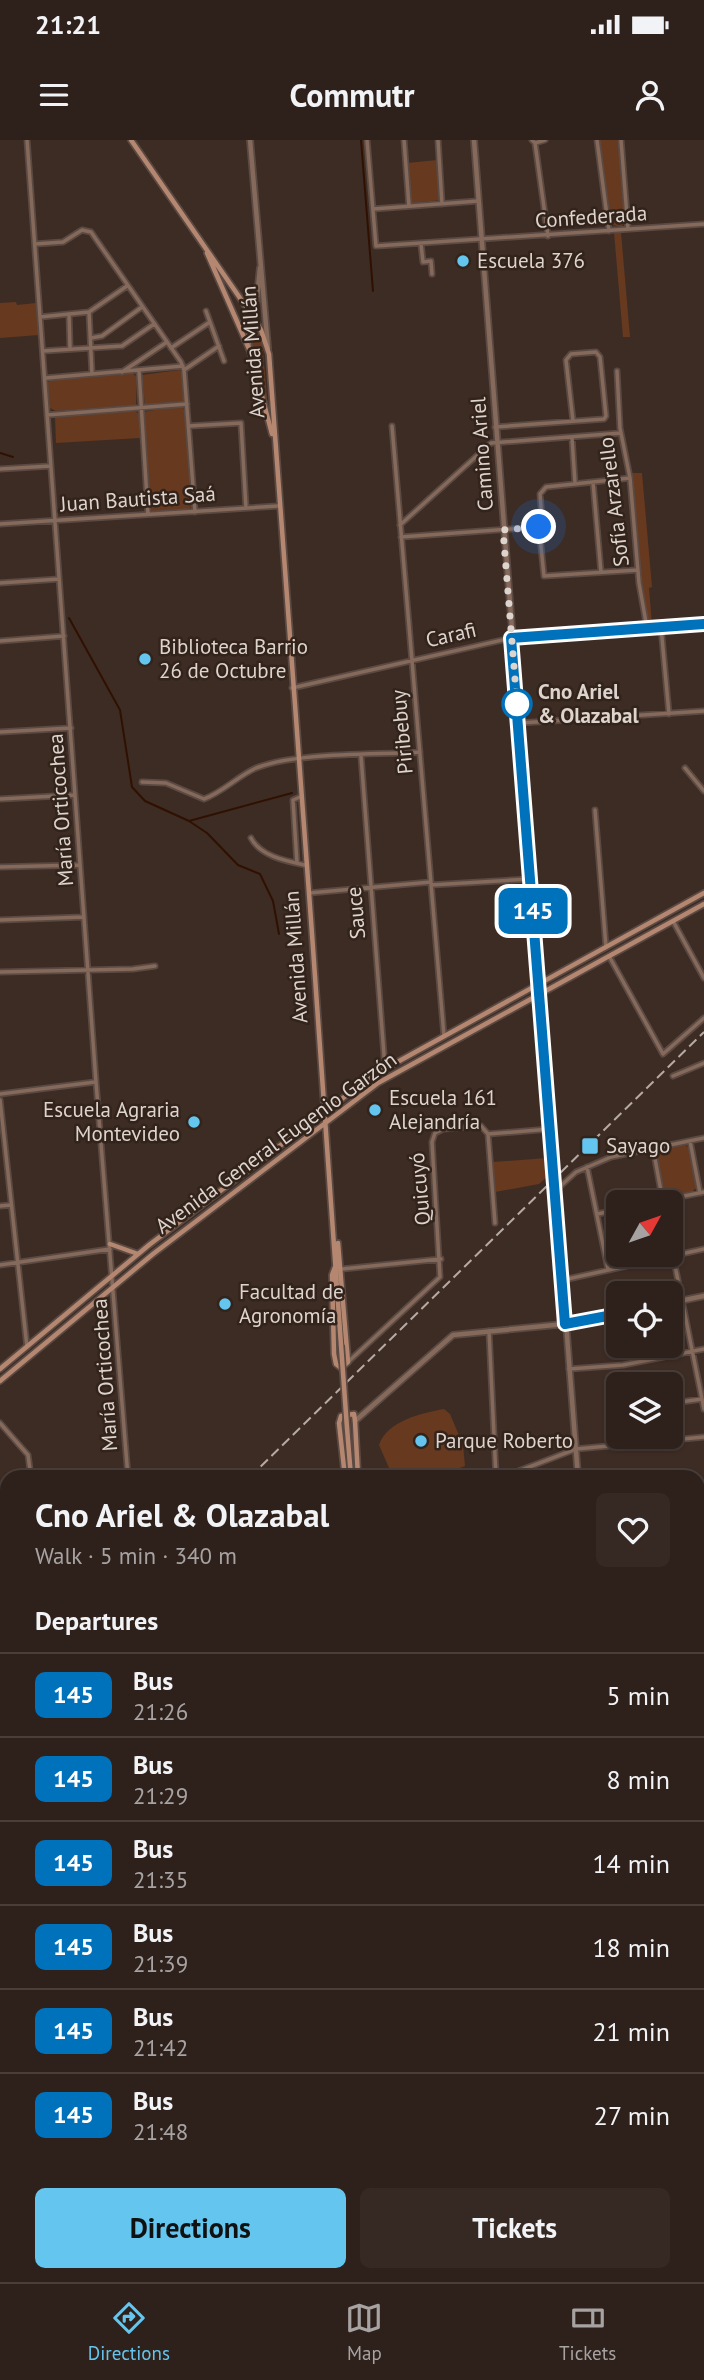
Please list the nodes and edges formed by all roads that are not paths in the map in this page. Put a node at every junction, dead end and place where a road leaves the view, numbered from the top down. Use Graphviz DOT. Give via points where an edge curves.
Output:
graph roads {
  1 [pos="27,140"];
  2 [pos="131,140"];
  3 [pos="250,140"];
  4 [pos="367,140"];
  5 [pos="404,140"];
  6 [pos="438,140"];
  7 [pos="474,140"];
  8 [pos="545,140"];
  9 [pos="597,140"];
  10 [pos="621,140"];
  11 [pos="534,141"];
  12 [pos="478,201"];
  13 [pos="443,204"];
  14 [pos="409,206"];
  15 [pos="373,209"];
  16 [pos="704,224"];
  17 [pos="628,229"];
  18 [pos="609,231"];
  19 [pos="548,236"];
  20 [pos="481,240"];
  21 [pos="35,244"];
  22 [pos="421,244"];
  23 [pos="207,252"];
  24 [pos="260,267"];
  25 [pos="432,274"];
  26 [pos="128,286"];
  27 [pos="142,307"];
  28 [pos="89,312"];
  29 [pos="206,312"];
  30 [pos="251,313"];
  31 [pos="69,314"];
  32 [pos="40,317"];
  33 [pos="210,322"];
  34 [pos="154,324"];
  35 [pos="90,338"];
  36 [pos="167,342"];
  37 [pos="219,346"];
  38 [pos="70,348"];
  39 [pos="91,348"];
  40 [pos="171,348"];
  41 [pos="43,351"];
  42 [pos="250,351"];
  43 [pos="269,354"];
  44 [pos="225,361"];
  45 [pos="184,368"];
  46 [pos="139,371"];
  47 [pos="617,371"];
  48 [pos="122,372"];
  49 [pos="92,374"];
  50 [pos="45,378"];
  51 [pos="187,404"];
  52 [pos="141,407"];
  53 [pos="47,415"];
  54 [pos="573,421"];
  55 [pos="189,426"];
  56 [pos="392,426"];
  57 [pos="495,427"];
  58 [pos="621,433"];
  59 [pos="272,434"];
  60 [pos="572,438"];
  61 [pos="496,443"];
  62 [pos="51,466"];
  63 [pos="0,469"];
  64 [pos="630,478"];
  65 [pos="593,482"];
  66 [pos="575,483"];
  67 [pos="278,506"];
  68 [pos="246,508"];
  69 [pos="195,512"];
  70 [pos="148,514"];
  71 [pos="55,521"];
  72 [pos="0,524"];
  73 [pos="400,525"];
  74 [pos="539,527"];
  75 [pos="503,530"];
  76 [pos="401,537"];
  77 [pos="638,570"];
  78 [pos="601,572"];
  79 [pos="60,579"];
  80 [pos="0,583"];
  81 [pos="704,624"];
  82 [pos="661,627"];
  83 [pos="647,628"];
  84 [pos="64,636"];
  85 [pos="511,638"];
  86 [pos="0,641"];
  87 [pos="412,661"];
  88 [pos="292,688"];
  89 [pos="704,710"];
  90 [pos="669,714"];
  91 [pos="518,723"];
  92 [pos="71,728"];
  93 [pos="0,732"];
  94 [pos="420,752"];
  95 [pos="361,756"];
  96 [pos="297,760"];
  97 [pos="685,768"];
  98 [pos="142,782"];
  99 [pos="704,791"];
  100 [pos="75,795"];
  101 [pos="300,797"];
  102 [pos="0,799"];
  103 [pos="594,810"];
  104 [pos="251,838"];
  105 [pos="297,863"];
  106 [pos="80,865"];
  107 [pos="305,865"];
  108 [pos="0,867"];
  109 [pos="530,879"];
  110 [pos="431,883"];
  111 [pos="369,888"];
  112 [pos="704,892"];
  113 [pos="307,893"];
  114 [pos="704,904"];
  115 [pos="84,918"];
  116 [pos="0,920"];
  117 [pos="673,920"];
  118 [pos="606,947"];
  119 [pos="609,956"];
  120 [pos="155,965"];
  121 [pos="88,968"];
  122 [pos="0,972"];
  123 [pos="704,978"];
  124 [pos="539,983"];
  125 [pos="540,993"];
  126 [pos="704,1018"];
  127 [pos="444,1035"];
  128 [pos="704,1063"];
  129 [pos="385,1068"];
  130 [pos="673,1076"];
  131 [pos="96,1082"];
  132 [pos="0,1094"];
  133 [pos="0,1100"];
  134 [pos="324,1111"];
  135 [pos="326,1122"];
  136 [pos="550,1129"];
  137 [pos="488,1134"];
  138 [pos="704,1138"];
  139 [pos="690,1141"];
  140 [pos="653,1148"];
  141 [pos="587,1167"];
  142 [pos="661,1190"];
  143 [pos="555,1191"];
  144 [pos="702,1193"];
  145 [pos="683,1197"];
  146 [pos="11,1205"];
  147 [pos="0,1206"];
  148 [pos="606,1212"];
  149 [pos="597,1214"];
  150 [pos="495,1223"];
  151 [pos="336,1236"];
  152 [pos="110,1246"];
  153 [pos="704,1249"];
  154 [pos="138,1254"];
  155 [pos="683,1254"];
  156 [pos="442,1259"];
  157 [pos="17,1263"];
  158 [pos="0,1265"];
  159 [pos="336,1265"];
  160 [pos="618,1267"];
  161 [pos="342,1269"];
  162 [pos="608,1269"];
  163 [pos="113,1275"];
  164 [pos="563,1280"];
  165 [pos="115,1286"];
  166 [pos="704,1296"];
  167 [pos="683,1301"];
  168 [pos="683,1305"];
  169 [pos="606,1316"];
  170 [pos="565,1324"];
  171 [pos="489,1331"];
  172 [pos="26,1347"];
  173 [pos="704,1349"];
  174 [pos="694,1351"];
  175 [pos="348,1363"];
  176 [pos="0,1369"];
  177 [pos="569,1369"];
  178 [pos="0,1381"];
  179 [pos="702,1399"];
  180 [pos="683,1402"];
  181 [pos="704,1409"];
  182 [pos="362,1413"];
  183 [pos="354,1414"];
  184 [pos="355,1421"];
  185 [pos="0,1423"];
  186 [pos="704,1437"];
  187 [pos="576,1449"];
  188 [pos="30,1470"];
  189 [pos="128,1470"];
  190 [pos="344,1470"];
  191 [pos="350,1470"];
  192 [pos="358,1470"];
  193 [pos="496,1470"];
  194 [pos="521,1470"];
  195 [pos="578,1470"];
  1 -- 21 [label="street, María Orticochea"];
  2 -- 23 [label="main road"];
  3 -- 24 [label="street, Avenida Millán"];
  4 -- 15 [label="street"];
  5 -- 14 [label="street"];
  6 -- 13 [label="street"];
  7 -- 12 [label="street, Camino Ariel"];
  8 -- 11 [label="street"];
  9 -- 18 [label="street"];
  10 -- 17 [label="street"];
  11 -- 19 [label="street"];
  12 -- 13 [label="street"];
  12 -- 20 [label="street, Camino Ariel"];
  13 -- 14 [label="street"];
  14 -- 15 [label="street"];
  15 -- 22 [label="street, Confederada" via="376,246"];
  16 -- 17 [label="street, Confederada"];
  17 -- 18 [label="street, Confederada"];
  18 -- 19 [label="street, Confederada"];
  19 -- 20 [label="street, Confederada"];
  20 -- 22 [label="street, Confederada"];
  20 -- 57 [label="street, Camino Ariel"];
  21 -- 26 [label="street" via="63,242 89,230"];
  21 -- 32 [label="street, María Orticochea"];
  22 -- 25 [label="street" via="423,262 430,261"];
  23 -- 30 [label="main road"];
  23 -- 42 [label="main road"];
  24 -- 30 [label="street, Avenida Millán"];
  24 -- 43 [label="street, Avenida Millán"];
  26 -- 27 [label="street"];
  26 -- 28 [label="street"];
  27 -- 34 [label="street"];
  27 -- 35 [label="street" via="102,336"];
  28 -- 31 [label="street"];
  28 -- 35 [label="street"];
  29 -- 33 [label="street"];
  30 -- 42 [label="street, Avenida Millán"];
  30 -- 43 [label="main road"];
  31 -- 32 [label="street"];
  31 -- 38 [label="street"];
  32 -- 41 [label="street, María Orticochea"];
  33 -- 37 [label="street"];
  33 -- 40 [label="street"];
  34 -- 36 [label="street"];
  34 -- 39 [label="street" via="122,346"];
  35 -- 39 [label="street"];
  36 -- 40 [label="street"];
  36 -- 48 [label="street"];
  37 -- 44 [label="street"];
  37 -- 45 [label="street"];
  38 -- 39 [label="street"];
  38 -- 41 [label="street"];
  39 -- 49 [label="street"];
  40 -- 45 [label="street"];
  41 -- 50 [label="street, María Orticochea"];
  42 -- 59 [label="main road, Avenida Millán"];
  43 -- 59 [label="main road, Avenida Millán"];
  45 -- 46 [label="street"];
  45 -- 51 [label="street"];
  46 -- 48 [label="street"];
  46 -- 52 [label="street"];
  47 -- 58 [label="street, Sofía Arzarello"];
  48 -- 49 [label="street"];
  49 -- 50 [label="street"];
  50 -- 53 [label="street, María Orticochea"];
  51 -- 52 [label="street"];
  51 -- 55 [label="street"];
  52 -- 53 [label="street"];
  52 -- 70 [label="street"];
  53 -- 62 [label="street, María Orticochea"];
  54 -- 54 [label="street" via="606,416 596,352 571,354 566,360"];
  54 -- 57 [label="street"];
  55 -- 68 [label="street" via="241,423"];
  55 -- 69 [label="street"];
  56 -- 73 [label="street, Piribebuy"];
  57 -- 61 [label="street, Camino Ariel"];
  58 -- 60 [label="street"];
  58 -- 64 [label="street, Sofía Arzarello"];
  59 -- 67 [label="main road, Avenida Millán"];
  60 -- 61 [label="street"];
  60 -- 66 [label="street"];
  61 -- 73 [label="street"];
  61 -- 75 [label="street, Camino Ariel"];
  62 -- 63 [label="street"];
  62 -- 71 [label="street, María Orticochea"];
  64 -- 65 [label="street"];
  64 -- 77 [label="street, Sofía Arzarello"];
  65 -- 66 [label="street"];
  65 -- 78 [label="street"];
  66 -- 74 [label="street" via="543,489"];
  67 -- 68 [label="street, Juan Bautista Saá"];
  67 -- 88 [label="main road, Avenida Millán"];
  68 -- 69 [label="street, Juan Bautista Saá"];
  69 -- 70 [label="street, Juan Bautista Saá"];
  70 -- 71 [label="street, Juan Bautista Saá"];
  71 -- 72 [label="street, Juan Bautista Saá"];
  71 -- 79 [label="street, María Orticochea"];
  73 -- 76 [label="street, Piribebuy"];
  74 -- 75 [label="street"];
  74 -- 78 [label="street" via="544,576"];
  75 -- 76 [label="street"];
  75 -- 85 [label="street, Camino Ariel"];
  76 -- 87 [label="street, Piribebuy"];
  77 -- 78 [label="street"];
  77 -- 83 [label="street, Sofía Arzarello"];
  79 -- 80 [label="street"];
  79 -- 84 [label="street, María Orticochea"];
  81 -- 82 [label="street, Carafi"];
  82 -- 83 [label="street, Carafi"];
  82 -- 90 [label="street"];
  83 -- 85 [label="street, Carafi"];
  84 -- 86 [label="street"];
  84 -- 92 [label="street, María Orticochea"];
  85 -- 87 [label="street, Carafi"];
  85 -- 91 [label="street, Camino Ariel"];
  87 -- 88 [label="street, Carafi"];
  87 -- 94 [label="street, Piribebuy"];
  88 -- 96 [label="main road, Avenida Millán"];
  89 -- 90 [label="street"];
  90 -- 91 [label="street"];
  91 -- 109 [label="street, Camino Ariel"];
  92 -- 93 [label="street"];
  92 -- 100 [label="street, María Orticochea"];
  94 -- 95 [label="street"];
  94 -- 110 [label="street, Piribebuy"];
  95 -- 96 [label="street"];
  95 -- 111 [label="street, Sauce"];
  96 -- 98 [label="street" via="255,769 204,799 166,783"];
  96 -- 101 [label="main road, Avenida Millán"];
  97 -- 99 [label="street"];
  100 -- 102 [label="street"];
  100 -- 106 [label="street, María Orticochea"];
  101 -- 105 [label="street" via="293,800"];
  101 -- 107 [label="main road, Avenida Millán"];
  103 -- 118 [label="street"];
  104 -- 105 [label="street" via="259,849"];
  105 -- 107 [label="street"];
  106 -- 108 [label="street"];
  106 -- 115 [label="street, María Orticochea"];
  107 -- 113 [label="main road, Avenida Millán"];
  109 -- 110 [label="street"];
  109 -- 124 [label="street, Camino Ariel"];
  110 -- 111 [label="street"];
  110 -- 127 [label="street, Piribebuy"];
  111 -- 113 [label="street"];
  111 -- 129 [label="street, Sauce"];
  112 -- 118 [label="main road, Avenida General Eugenio Garzón"];
  113 -- 134 [label="main road, Avenida Millán"];
  114 -- 117 [label="main road, Avenida General Eugenio Garzón"];
  115 -- 116 [label="street"];
  115 -- 121 [label="street, María Orticochea"];
  117 -- 119 [label="main road, Avenida General Eugenio Garzón"];
  117 -- 123 [label="street"];
  118 -- 124 [label="main road, Avenida General Eugenio Garzón"];
  119 -- 125 [label="main road, Avenida General Eugenio Garzón"];
  119 -- 126 [label="street" via="663,1054"];
  120 -- 121 [label="street"];
  121 -- 122 [label="street"];
  121 -- 131 [label="street, María Orticochea"];
  124 -- 125 [label="street, Camino Ariel"];
  124 -- 127 [label="main road, Avenida General Eugenio Garzón"];
  125 -- 135 [label="main road, Avenida General Eugenio Garzón" via="389,1076"];
  125 -- 136 [label="street, Camino Ariel"];
  127 -- 129 [label="main road, Avenida General Eugenio Garzón"];
  128 -- 130 [label="street"];
  129 -- 134 [label="main road, Avenida General Eugenio Garzón"];
  131 -- 132 [label="street"];
  131 -- 152 [label="street, María Orticochea"];
  133 -- 146 [label="street"];
  134 -- 135 [label="main road, Avenida Millán"];
  134 -- 154 [label="main road, Avenida General Eugenio Garzón"];
  135 -- 151 [label="main road, Avenida Millán"];
  135 -- 165 [label="main road, Avenida General Eugenio Garzón"];
  136 -- 137 [label="street, Quicuyó"];
  136 -- 143 [label="street, Camino Ariel"];
  137 -- 150 [label="street"];
  137 -- 156 [label="street, Quicuyó" via="481,1126 441,1129 432,1137"];
  138 -- 139 [label="street"];
  139 -- 140 [label="street"];
  139 -- 144 [label="street"];
  140 -- 141 [label="street"];
  140 -- 142 [label="street"];
  141 -- 143 [label="street"];
  141 -- 149 [label="street"];
  143 -- 164 [label="street, Camino Ariel"];
  144 -- 145 [label="street"];
  146 -- 147 [label="street"];
  146 -- 157 [label="street"];
  148 -- 149 [label="street"];
  149 -- 162 [label="street"];
  151 -- 159 [label="main road, Avenida Millán"];
  151 -- 161 [label="main road"];
  152 -- 154 [label="main road"];
  152 -- 157 [label="street"];
  152 -- 163 [label="street, María Orticochea"];
  153 -- 155 [label="street"];
  154 -- 163 [label="main road, Avenida General Eugenio Garzón"];
  156 -- 161 [label="street"];
  156 -- 175 [label="street, Quicuyó" via="439,1279"];
  157 -- 158 [label="street"];
  157 -- 172 [label="street"];
  159 -- 175 [label="main road" via="332,1275 334,1354 338,1366"];
  159 -- 191 [label="main road, Avenida Millán, bridge"];
  160 -- 162 [label="street"];
  161 -- 175 [label="main road"];
  162 -- 164 [label="street"];
  163 -- 165 [label="street, María Orticochea"];
  163 -- 172 [label="main road, Avenida General Eugenio Garzón"];
  164 -- 170 [label="street, Camino Ariel"];
  165 -- 178 [label="main road, Avenida General Eugenio Garzón"];
  165 -- 189 [label="street, María Orticochea"];
  166 -- 167 [label="street"];
  168 -- 174 [label="street"];
  169 -- 170 [label="street"];
  170 -- 171 [label="street"];
  170 -- 177 [label="street, Camino Ariel"];
  171 -- 182 [label="street" via="448,1338"];
  171 -- 193 [label="street"];
  172 -- 176 [label="main road, Avenida General Eugenio Garzón"];
  173 -- 174 [label="street"];
  174 -- 177 [label="street" via="623,1365"];
  174 -- 179 [label="street"];
  177 -- 187 [label="street, Camino Ariel"];
  179 -- 180 [label="street"];
  179 -- 181 [label="street"];
  182 -- 183 [label="street"];
  182 -- 184 [label="street"];
  183 -- 184 [label="main road"];
  183 -- 190 [label="main road" via="340,1419"];
  184 -- 192 [label="main road"];
  185 -- 188 [label="street" via="28,1455"];
  186 -- 187 [label="street"];
  187 -- 194 [label="street"];
  187 -- 195 [label="street, Camino Ariel"];
}
